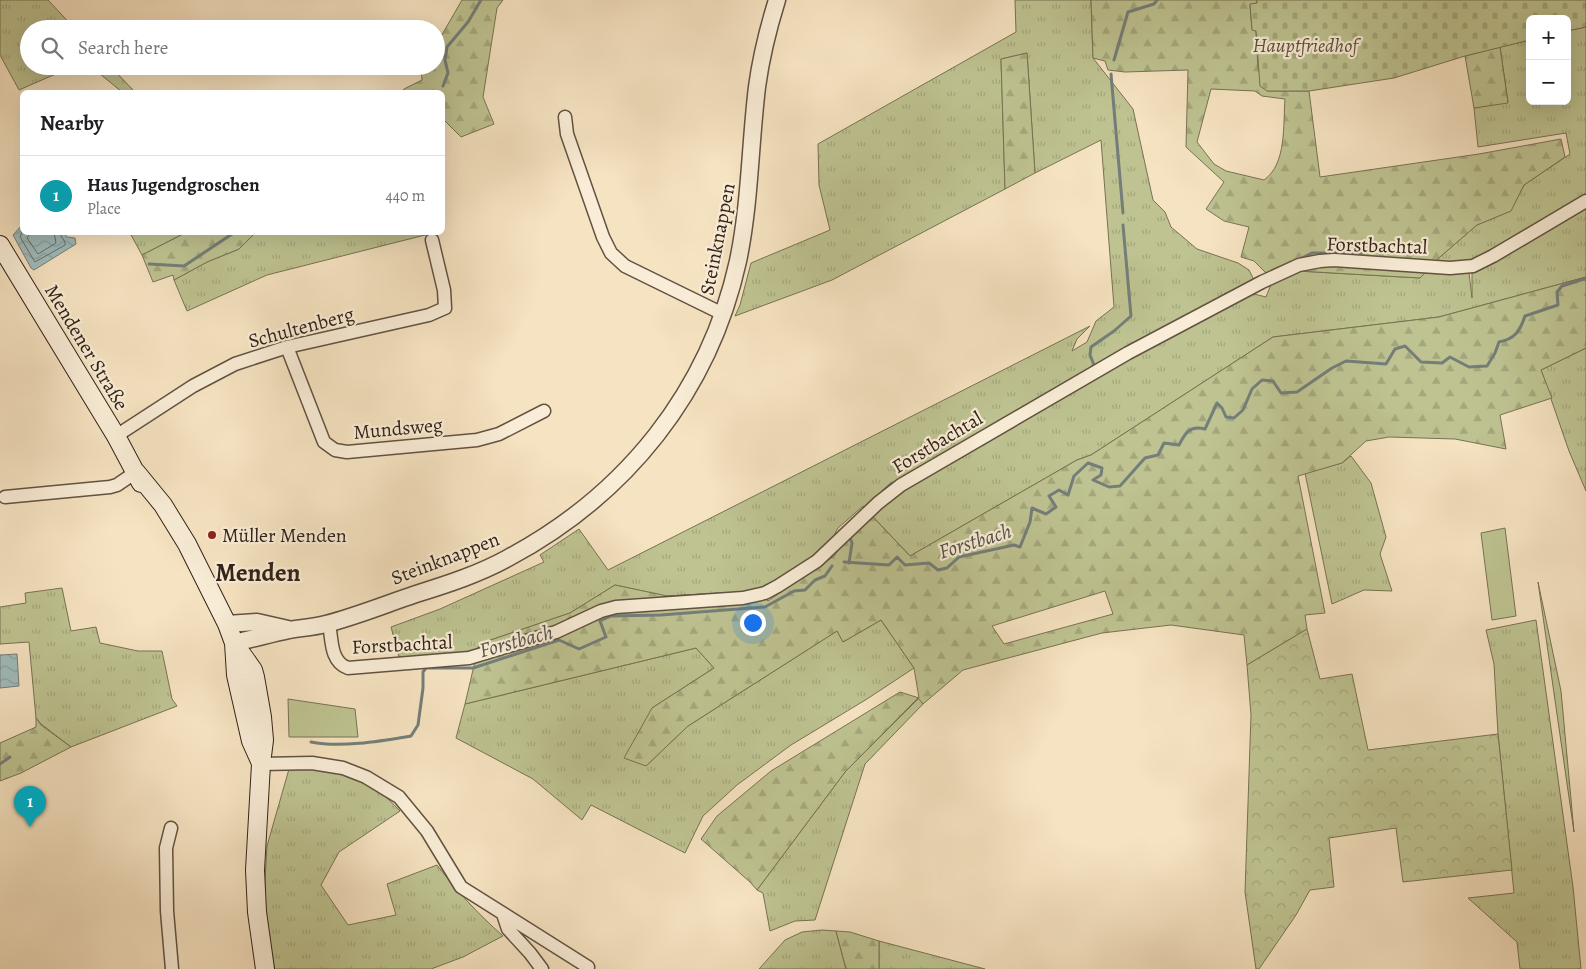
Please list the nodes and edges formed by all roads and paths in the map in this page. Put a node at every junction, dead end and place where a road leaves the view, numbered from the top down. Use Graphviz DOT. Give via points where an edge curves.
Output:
graph roads {
  1 [pos="777,0"];
  2 [pos="565,117"];
  3 [pos="1586,201"];
  4 [pos="432,240"];
  5 [pos="0,245"];
  6 [pos="723,314"];
  7 [pos="287,346"];
  8 [pos="544,411"];
  9 [pos="116,436"];
  10 [pos="136,472"];
  11 [pos="5,497"];
  12 [pos="329,623"];
  13 [pos="226,624"];
  14 [pos="290,630"];
  15 [pos="234,643"];
  16 [pos="261,764"];
  17 [pos="171,828"];
  18 [pos="503,914"];
  19 [pos="588,967"];
  20 [pos="172,969"];
  21 [pos="265,969"];
  22 [pos="542,969"];
  1 -- 6 [label="street, Steinknappen" via="757,87 744,230"];
  2 -- 6 [label="street" via="567,134 611,253 625,266"];
  3 -- 12 [label="street, Forstbachtal" via="1473,266 1450,268 1359,260 1320,261 1262,282 1087,376 901,485 818,561 764,593 743,598 616,607 556,632 477,657 355,668 341,666 335,658"];
  4 -- 7 [label="street, Schultenberg" via="445,308 429,315"];
  5 -- 9 [label="main road, Mendener Straße"];
  6 -- 12 [label="street, Steinknappen" via="710,346 678,405 625,472 590,505 552,533 507,559 476,573"];
  7 -- 8 [label="street, Mundsweg" via="324,442 335,450 347,452 477,440 499,434"];
  7 -- 9 [label="street, Schultenberg" via="235,364 193,386"];
  9 -- 10 [label="main road, Mendener Straße"];
  10 -- 11 [label="street" via="110,487"];
  10 -- 13 [label="main road, Mendener Straße" via="176,550 204,579"];
  12 -- 14 [label="street, Steinknappen"];
  13 -- 14 [label="street, Steinknappen" via="257,622"];
  13 -- 15 [label="main road, Mendener Straße"];
  14 -- 15 [label="street, Steinknappen"];
  15 -- 16 [label="main road, Mendener Straße" via="253,670 258,688 264,740"];
  16 -- 18 [label="street" via="312,763 343,768 366,777 399,798 427,831 461,887"];
  16 -- 21 [label="main road, Mendener Straße" via="255,870"];
  17 -- 20 [label="street" via="166,848"];
  18 -- 19 [label="street"];
  18 -- 22 [label="street" via="508,929"];
}
